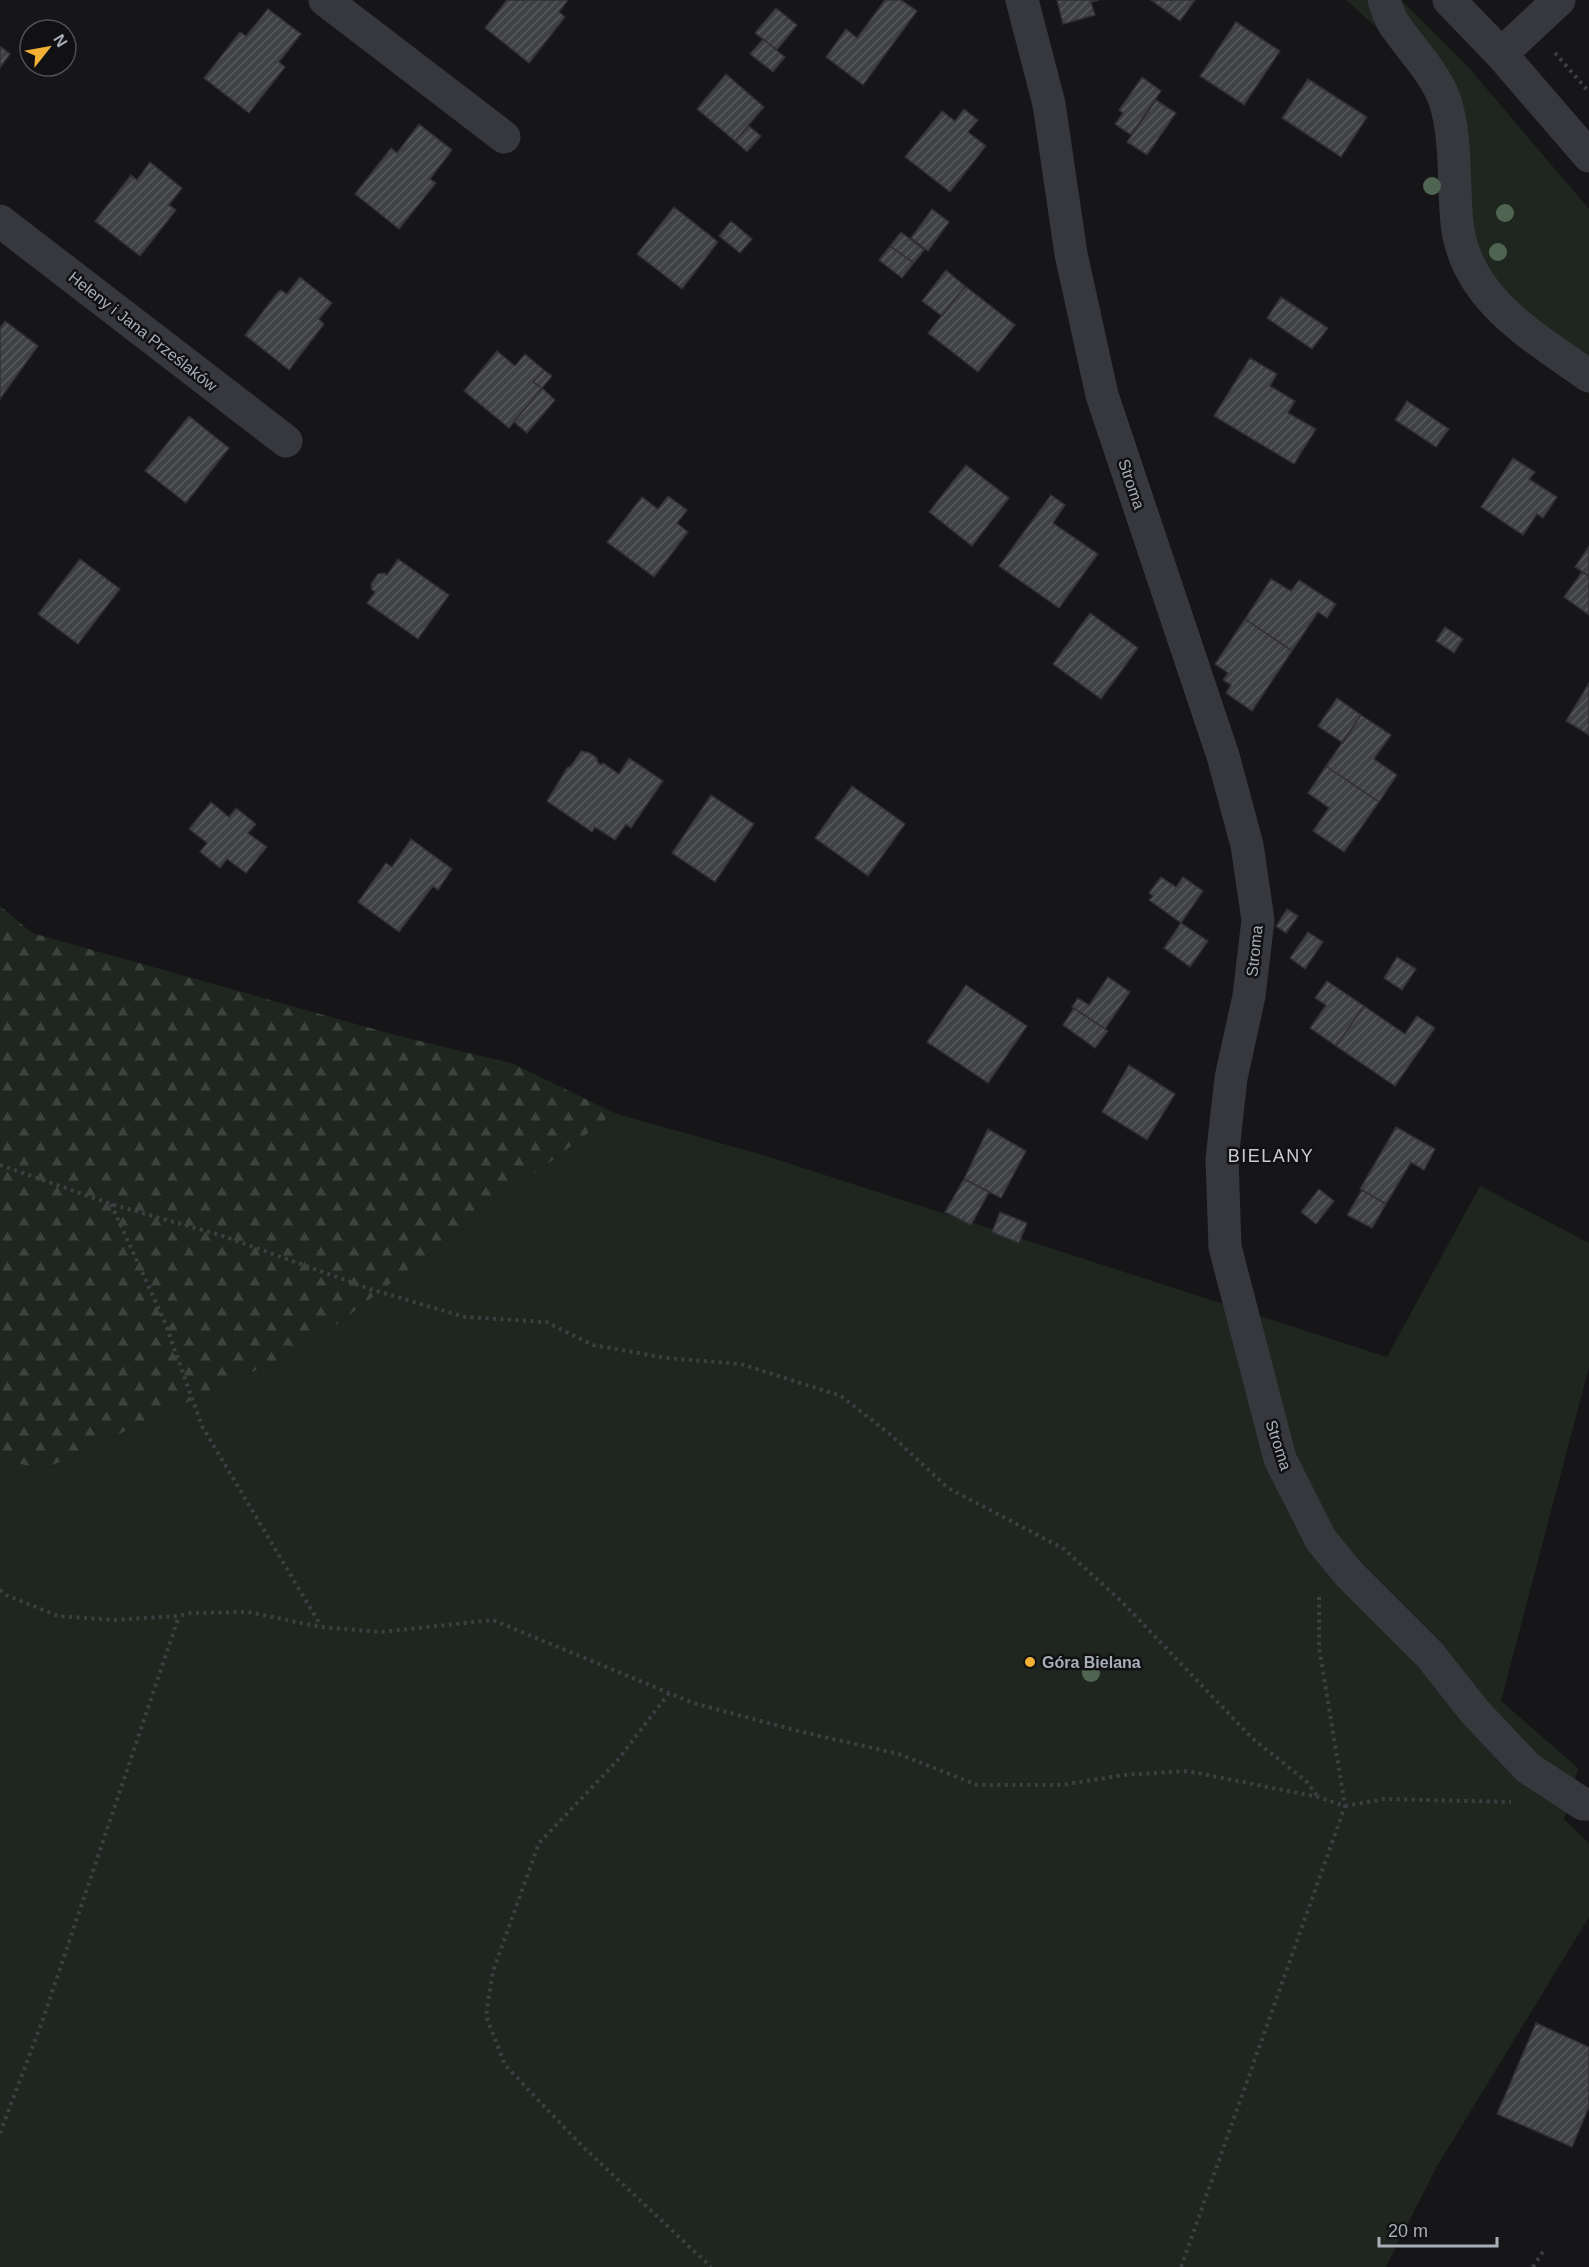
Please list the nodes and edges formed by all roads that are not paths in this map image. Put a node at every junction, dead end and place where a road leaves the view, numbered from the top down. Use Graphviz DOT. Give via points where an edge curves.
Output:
graph roads {
  1 [pos="325,0"];
  2 [pos="1022,0"];
  3 [pos="1384,0"];
  4 [pos="1449,0"];
  5 [pos="1559,0"];
  6 [pos="1501,54"];
  7 [pos="504,137"];
  8 [pos="1589,156"];
  9 [pos="0,221"];
  10 [pos="1589,376"];
  11 [pos="286,441"];
  12 [pos="1586,1804"];
  1 -- 7 [label="street"];
  2 -- 12 [label="street, Stroma" via="1049,104 1071,254 1102,395 1224,756 1246,845 1258,920 1249,996 1231,1078 1222,1159 1225,1247 1280,1459 1321,1540 1349,1574 1430,1655 1475,1712 1528,1768"];
  3 -- 10 [label="street" via="1392,20 1432,75 1445,101 1457,225 1465,258 1478,285 1502,313"];
  4 -- 6 [label="street"];
  5 -- 6 [label="street"];
  6 -- 8 [label="street"];
  9 -- 11 [label="street, Heleny i Jana Prześlaków"];
}
